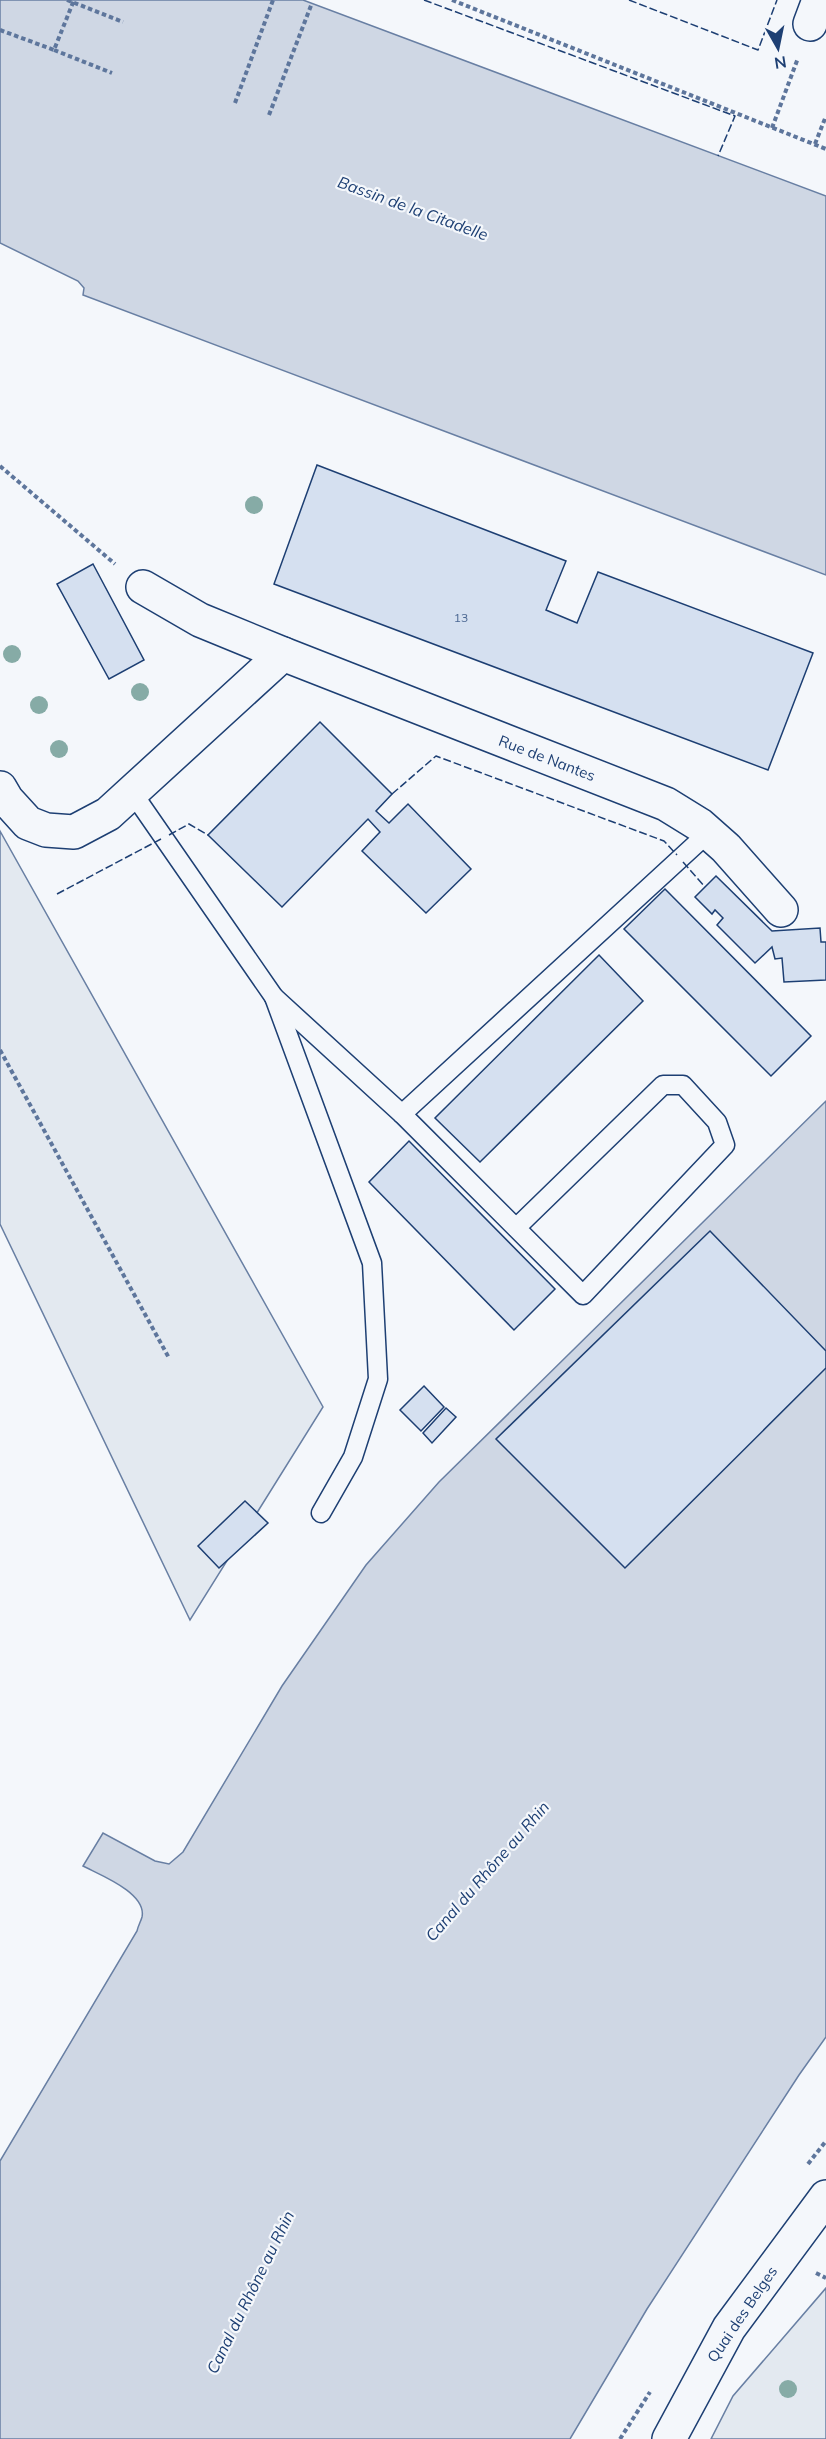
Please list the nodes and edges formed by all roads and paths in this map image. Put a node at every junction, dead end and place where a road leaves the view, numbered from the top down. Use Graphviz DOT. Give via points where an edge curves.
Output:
graph roads {
  1 [pos="67,0"];
  2 [pos="273,0"];
  3 [pos="452,0"];
  4 [pos="74,1"];
  5 [pos="312,3"];
  6 [pos="814,12"];
  7 [pos="123,22"];
  8 [pos="0,30"];
  9 [pos="54,50"];
  10 [pos="112,73"];
  11 [pos="235,103"];
  12 [pos="269,115"];
  13 [pos="826,116"];
  14 [pos="772,128"];
  15 [pos="815,144"];
  16 [pos="826,149"];
  17 [pos="0,466"];
  18 [pos="143,587"];
  19 [pos="283,654"];
  20 [pos="0,788"];
  21 [pos="132,792"];
  22 [pos="708,832"];
  23 [pos="781,910"];
  24 [pos="274,997"];
  25 [pos="0,1050"];
  26 [pos="402,1114"];
  27 [pos="516,1228"];
  28 [pos="169,1358"];
  29 [pos="321,1513"];
  30 [pos="826,2197"];
  31 [pos="669,2439"];
  1 -- 4 [label="path"];
  2 -- 11 [label="path"];
  3 -- 14 [label="path"];
  4 -- 7 [label="path"];
  4 -- 9 [label="path"];
  5 -- 12 [label="path"];
  6 -- 14 [label="path"];
  8 -- 9 [label="path"];
  9 -- 10 [label="path"];
  13 -- 15 [label="path"];
  14 -- 15 [label="path"];
  15 -- 16 [label="path"];
  17 -- 18 [label="path"];
  18 -- 19 [label="street, Rue de Nantes" via="200,620"];
  19 -- 21 [label="street"];
  19 -- 22 [label="street, Rue de Nantes" via="666,804"];
  20 -- 21 [label="street" via="28,822 46,830 74,832 108,814"];
  21 -- 24 [label="lane"];
  22 -- 23 [label="street, Rue de Nantes"];
  22 -- 26 [label="lane"];
  24 -- 26 [label="lane"];
  24 -- 29 [label="lane" via="372,1263 378,1379 353,1457"];
  25 -- 28 [label="path"];
  26 -- 27 [label="lane"];
  27 -- 27 [label="lane" via="583,1295 725,1145 717,1122 683,1085 663,1085"];
  30 -- 31 [label="street, Quai des Belges" via="729,2328"];
}
